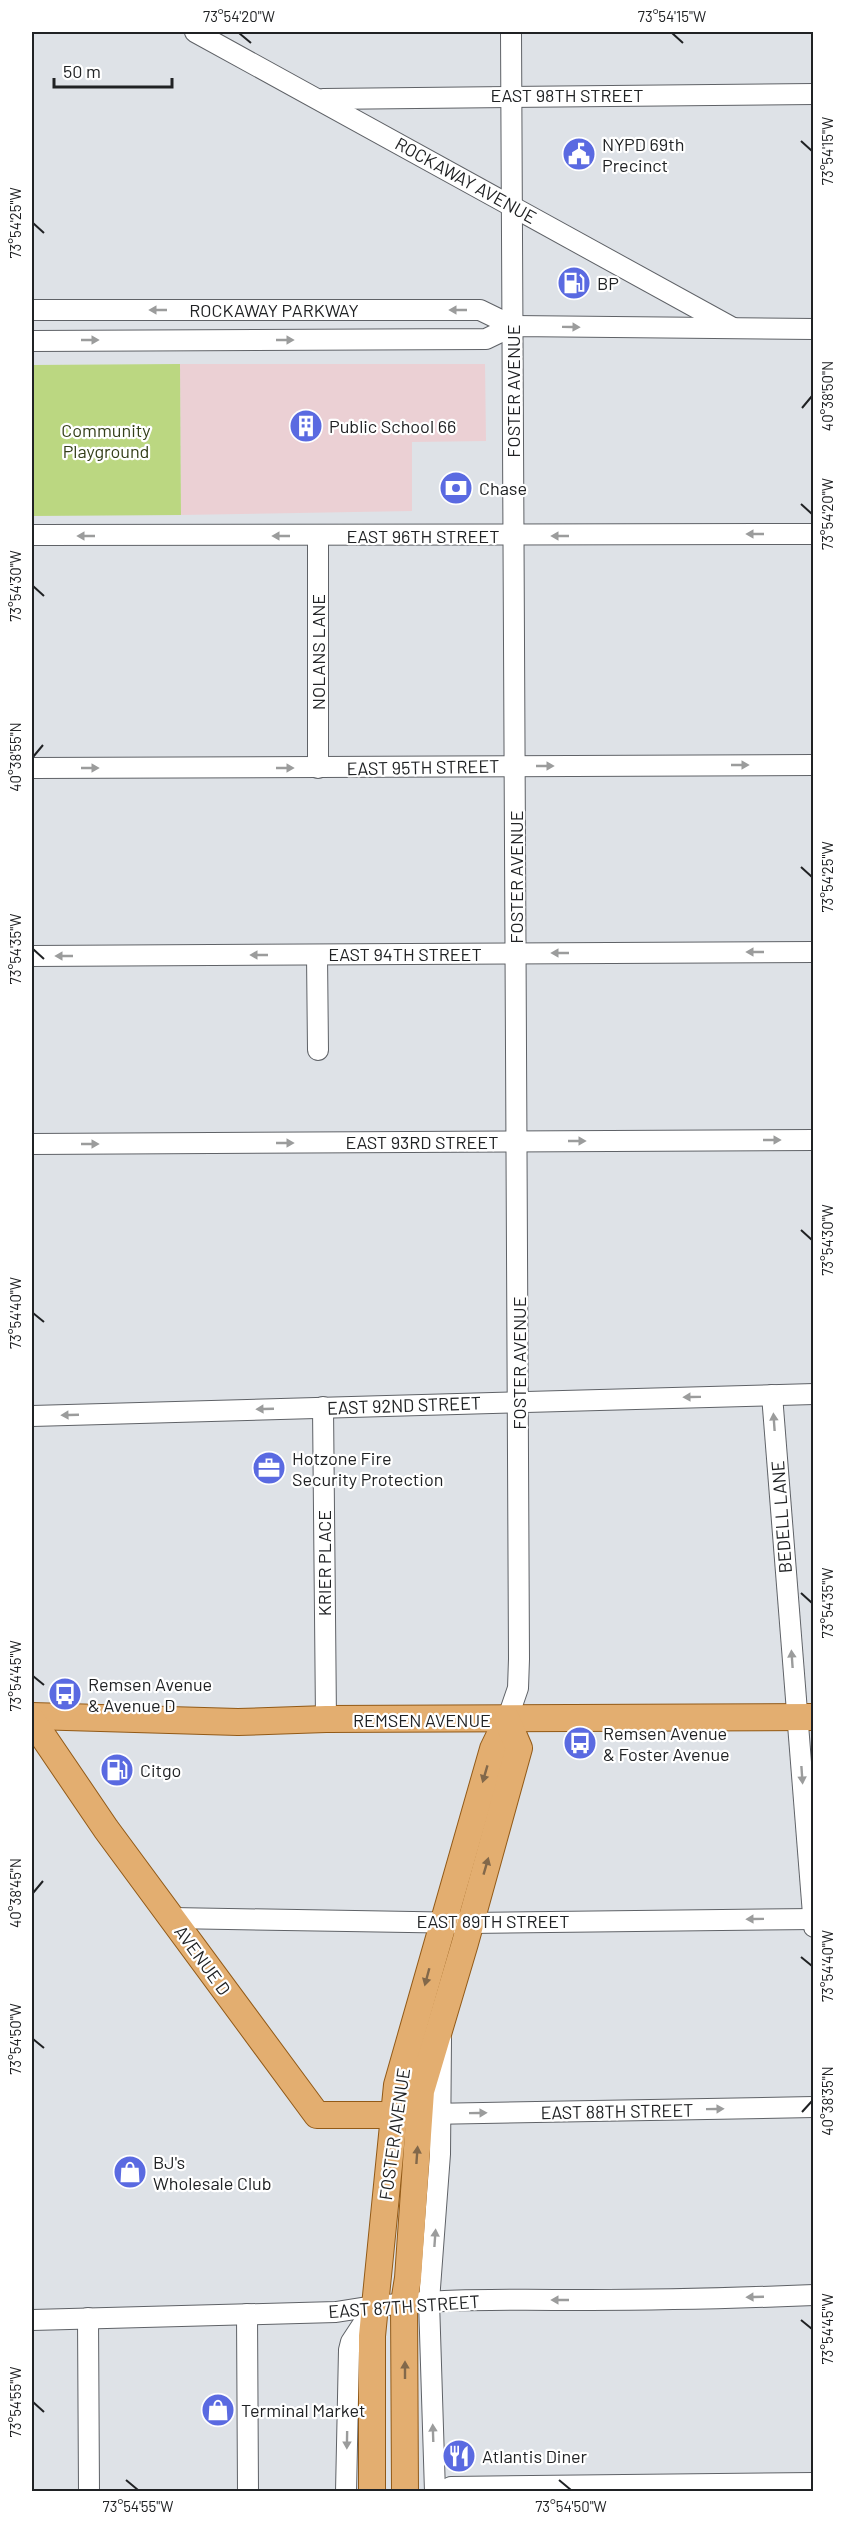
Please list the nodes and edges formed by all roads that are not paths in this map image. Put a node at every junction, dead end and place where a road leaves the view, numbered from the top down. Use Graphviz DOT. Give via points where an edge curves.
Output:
graph roads {
  1 [pos="195,32"];
  2 [pos="511,32"];
  3 [pos="813,94"];
  4 [pos="512,95"];
  5 [pos="320,99"];
  6 [pos="512,205"];
  7 [pos="32,310"];
  8 [pos="513,327"];
  9 [pos="813,329"];
  10 [pos="736,330"];
  11 [pos="32,341"];
  12 [pos="813,534"];
  13 [pos="32,536"];
  14 [pos="318,536"];
  15 [pos="514,536"];
  16 [pos="813,765"];
  17 [pos="516,766"];
  18 [pos="32,768"];
  19 [pos="318,768"];
  20 [pos="813,952"];
  21 [pos="517,954"];
  22 [pos="317,955"];
  23 [pos="32,956"];
  24 [pos="318,1050"];
  25 [pos="813,1140"];
  26 [pos="518,1142"];
  27 [pos="32,1144"];
  28 [pos="813,1394"];
  29 [pos="772,1395"];
  30 [pos="520,1402"];
  31 [pos="323,1407"];
  32 [pos="32,1416"];
  33 [pos="805,1717"];
  34 [pos="32,1718"];
  35 [pos="326,1719"];
  36 [pos="507,1720"];
  37 [pos="172,1918"];
  38 [pos="813,1919"];
  39 [pos="442,1921"];
  40 [pos="470,1923"];
  41 [pos="813,1927"];
  42 [pos="813,2107"];
  43 [pos="431,2114"];
  44 [pos="393,2115"];
  45 [pos="813,2295"];
  46 [pos="429,2301"];
  47 [pos="404,2304"];
  48 [pos="376,2305"];
  49 [pos="247,2314"];
  50 [pos="88,2318"];
  51 [pos="32,2320"];
  52 [pos="813,2483"];
  53 [pos="89,2492"];
  54 [pos="248,2492"];
  55 [pos="346,2492"];
  56 [pos="372,2492"];
  57 [pos="405,2492"];
  58 [pos="435,2492"];
  59 [pos="441,2492"];
  1 -- 5 [label="street, ROCKAWAY AVENUE"];
  2 -- 4 [label="street, FOSTER AVENUE"];
  3 -- 4 [label="street, EAST 98TH STREET"];
  4 -- 5 [label="street, EAST 98TH STREET"];
  4 -- 6 [label="street, FOSTER AVENUE"];
  5 -- 6 [label="street, ROCKAWAY AVENUE"];
  6 -- 8 [label="street, FOSTER AVENUE"];
  6 -- 10 [label="street, ROCKAWAY AVENUE"];
  8 -- 7 [label="street, ROCKAWAY PARKWAY, one-way" via="480,310"];
  8 -- 10 [label="street, ROCKAWAY PARKWAY, one-way"];
  11 -- 8 [label="street, ROCKAWAY PARKWAY, one-way" via="486,339"];
  8 -- 15 [label="street, FOSTER AVENUE"];
  9 -- 10 [label="street, ROCKAWAY PARKWAY"];
  12 -- 15 [label="street, EAST 96TH STREET, one-way"];
  14 -- 13 [label="street, EAST 96TH STREET, one-way"];
  14 -- 15 [label="street, EAST 96TH STREET"];
  14 -- 19 [label="street, NOLANS LANE"];
  15 -- 17 [label="street, FOSTER AVENUE"];
  17 -- 16 [label="street, EAST 95TH STREET, one-way"];
  17 -- 19 [label="street, EAST 95TH STREET"];
  17 -- 21 [label="street, FOSTER AVENUE"];
  18 -- 19 [label="street, EAST 95TH STREET, one-way"];
  20 -- 21 [label="street, EAST 94TH STREET, one-way"];
  21 -- 22 [label="street, EAST 94TH STREET"];
  21 -- 26 [label="street, FOSTER AVENUE"];
  22 -- 23 [label="street, EAST 94TH STREET, one-way"];
  22 -- 24 [label="street"];
  26 -- 25 [label="street, EAST 93RD STREET, one-way"];
  27 -- 26 [label="street, EAST 93RD STREET, one-way"];
  26 -- 30 [label="street, FOSTER AVENUE"];
  28 -- 29 [label="street, EAST 92ND STREET"];
  29 -- 30 [label="street, EAST 92ND STREET, one-way"];
  33 -- 29 [label="street, BEDELL LANE, one-way"];
  30 -- 31 [label="street, EAST 92ND STREET"];
  30 -- 36 [label="street, FOSTER AVENUE" via="519,1668 518,1688"];
  31 -- 32 [label="street, EAST 92ND STREET, one-way"];
  31 -- 35 [label="street, KRIER PLACE"];
  33 -- 36 [label="main road, REMSEN AVENUE"];
  33 -- 38 [label="street, BEDELL LANE, one-way"];
  34 -- 35 [label="main road, REMSEN AVENUE" via="238,1722"];
  34 -- 37 [label="main road, AVENUE D" via="106,1829"];
  35 -- 36 [label="main road, REMSEN AVENUE"];
  36 -- 39 [label="main road, FOSTER AVENUE, one-way" via="493,1749"];
  40 -- 36 [label="main road, FOSTER AVENUE, one-way" via="519,1748"];
  37 -- 39 [label="street, EAST 89TH STREET"];
  37 -- 44 [label="main road, AVENUE D" via="318,2115"];
  38 -- 40 [label="street, EAST 89TH STREET, one-way"];
  38 -- 41 [label="street, BEDELL LANE"];
  39 -- 40 [label="street, EAST 89TH STREET"];
  39 -- 44 [label="main road, FOSTER AVENUE, one-way"];
  40 -- 43 [label="main road, FOSTER AVENUE" via="421,2091"];
  43 -- 42 [label="street, EAST 88TH STREET, one-way"];
  43 -- 44 [label="main road, AVENUE D"];
  46 -- 43 [label="street, one-way"];
  47 -- 43 [label="main road, FOSTER AVENUE, one-way"];
  44 -- 48 [label="main road, FOSTER AVENUE"];
  45 -- 46 [label="street, EAST 87TH STREET, one-way"];
  46 -- 47 [label="street, EAST 87TH STREET"];
  58 -- 46 [label="street, one-way"];
  47 -- 48 [label="street, EAST 87TH STREET"];
  57 -- 47 [label="main road, FOSTER AVENUE, one-way"];
  48 -- 49 [label="street, EAST 87TH STREET" via="336,2312"];
  48 -- 55 [label="street, one-way" via="349,2350"];
  48 -- 56 [label="main road, FOSTER AVENUE" via="372,2336"];
  49 -- 50 [label="street, EAST 87TH STREET"];
  49 -- 54 [label="street"];
  50 -- 51 [label="street, EAST 87TH STREET"];
  50 -- 53 [label="street"];
  52 -- 59 [label="street" via="451,2487"];
}
